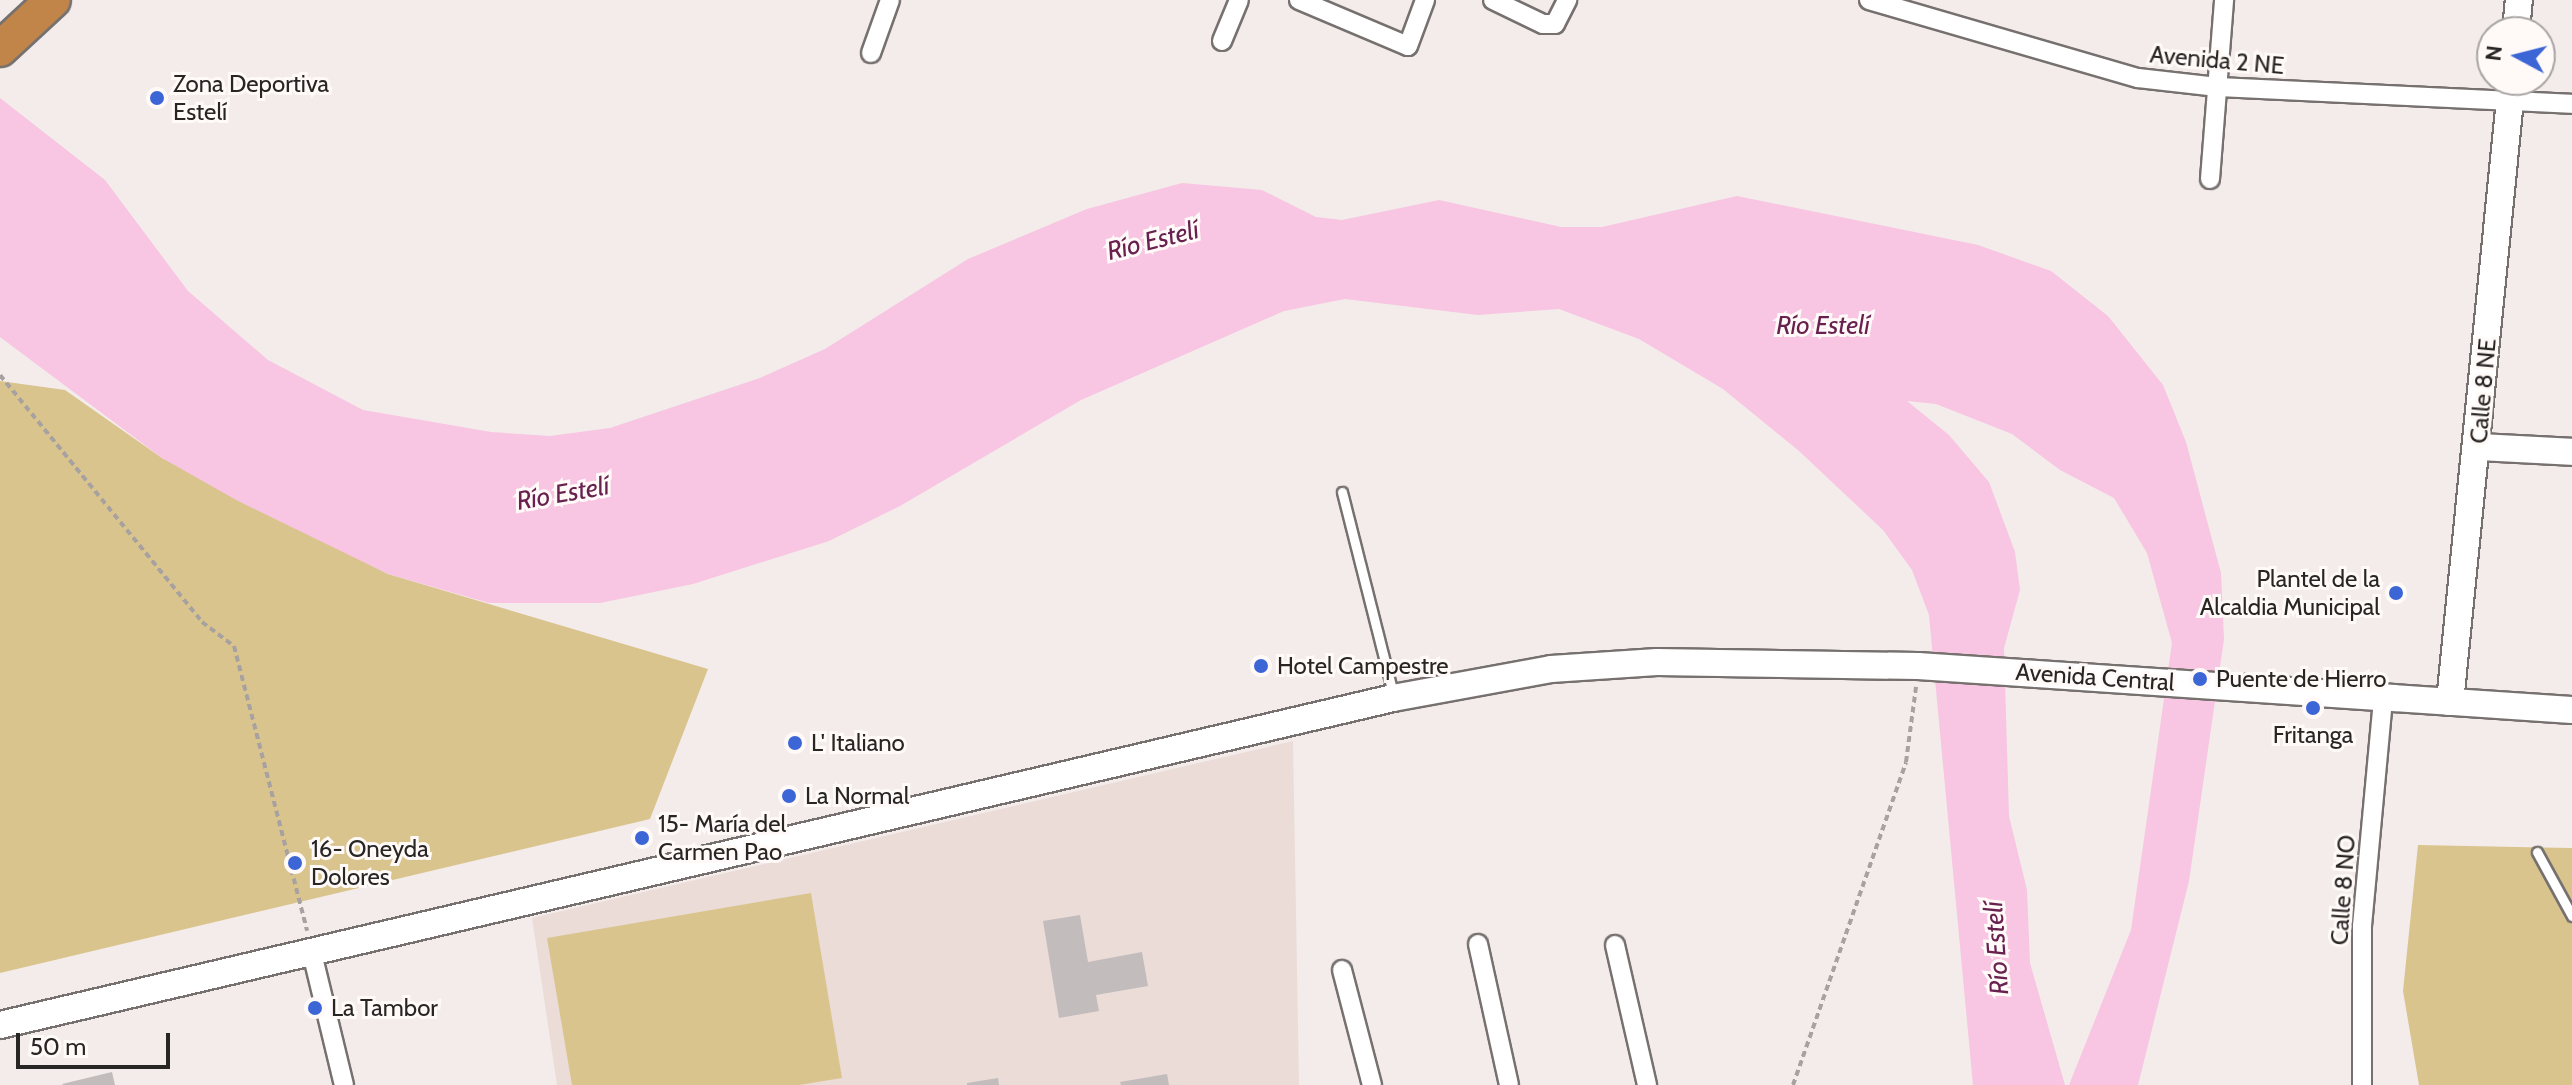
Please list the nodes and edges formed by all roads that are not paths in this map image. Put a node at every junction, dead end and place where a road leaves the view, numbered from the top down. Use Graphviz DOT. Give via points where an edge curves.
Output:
graph roads {
  1 [pos="53,0"];
  2 [pos="890,0"];
  3 [pos="1239,0"];
  4 [pos="1299,0"];
  5 [pos="1425,0"];
  6 [pos="1493,0"];
  7 [pos="1567,0"];
  8 [pos="1869,0"];
  9 [pos="2224,0"];
  10 [pos="1889,4"];
  11 [pos="1222,41"];
  12 [pos="0,49"];
  13 [pos="871,53"];
  14 [pos="2217,87"];
  15 [pos="2476,90"];
  16 [pos="2510,96"];
  17 [pos="2537,96"];
  18 [pos="2572,104"];
  19 [pos="2210,179"];
  20 [pos="2478,447"];
  21 [pos="2572,452"];
  22 [pos="1342,492"];
  23 [pos="1393,698"];
  24 [pos="2383,698"];
  25 [pos="2450,702"];
  26 [pos="2572,710"];
  27 [pos="2537,852"];
  28 [pos="2572,916"];
  29 [pos="1478,944"];
  30 [pos="1615,945"];
  31 [pos="312,953"];
  32 [pos="1342,970"];
  33 [pos="0,1025"];
  34 [pos="344,1085"];
  35 [pos="1372,1085"];
  36 [pos="1509,1085"];
  37 [pos="1647,1085"];
  38 [pos="2362,1085"];
  1 -- 12 [label="highway"];
  2 -- 13 [label="street"];
  3 -- 11 [label="street"];
  4 -- 5 [label="street" via="1408,46"];
  6 -- 7 [label="street" via="1543,24 1555,24"];
  8 -- 10 [label="street, Avenida 2 NE"];
  9 -- 14 [label="street"];
  10 -- 14 [label="street, Avenida 2 NE" via="2093,67"];
  14 -- 15 [label="street, Avenida 2 NE"];
  14 -- 19 [label="street"];
  16 -- 20 [label="street, Calle 8 NE"];
  17 -- 18 [label="street, Avenida 2 NE"];
  20 -- 21 [label="street"];
  20 -- 25 [label="street, Calle 8 NE"];
  22 -- 23 [label="lane"];
  23 -- 24 [label="street, Avenida Central" via="1597,664 1918,666"];
  23 -- 31 [label="street, Avenida Central"];
  24 -- 25 [label="street, Avenida Central"];
  24 -- 38 [label="street, Calle 8 NO" via="2362,926"];
  25 -- 26 [label="street, Avenida Central"];
  27 -- 28 [label="lane"];
  29 -- 36 [label="street"];
  30 -- 37 [label="street"];
  31 -- 33 [label="street, Avenida Central"];
  31 -- 34 [label="street"];
  32 -- 35 [label="street"];
}
